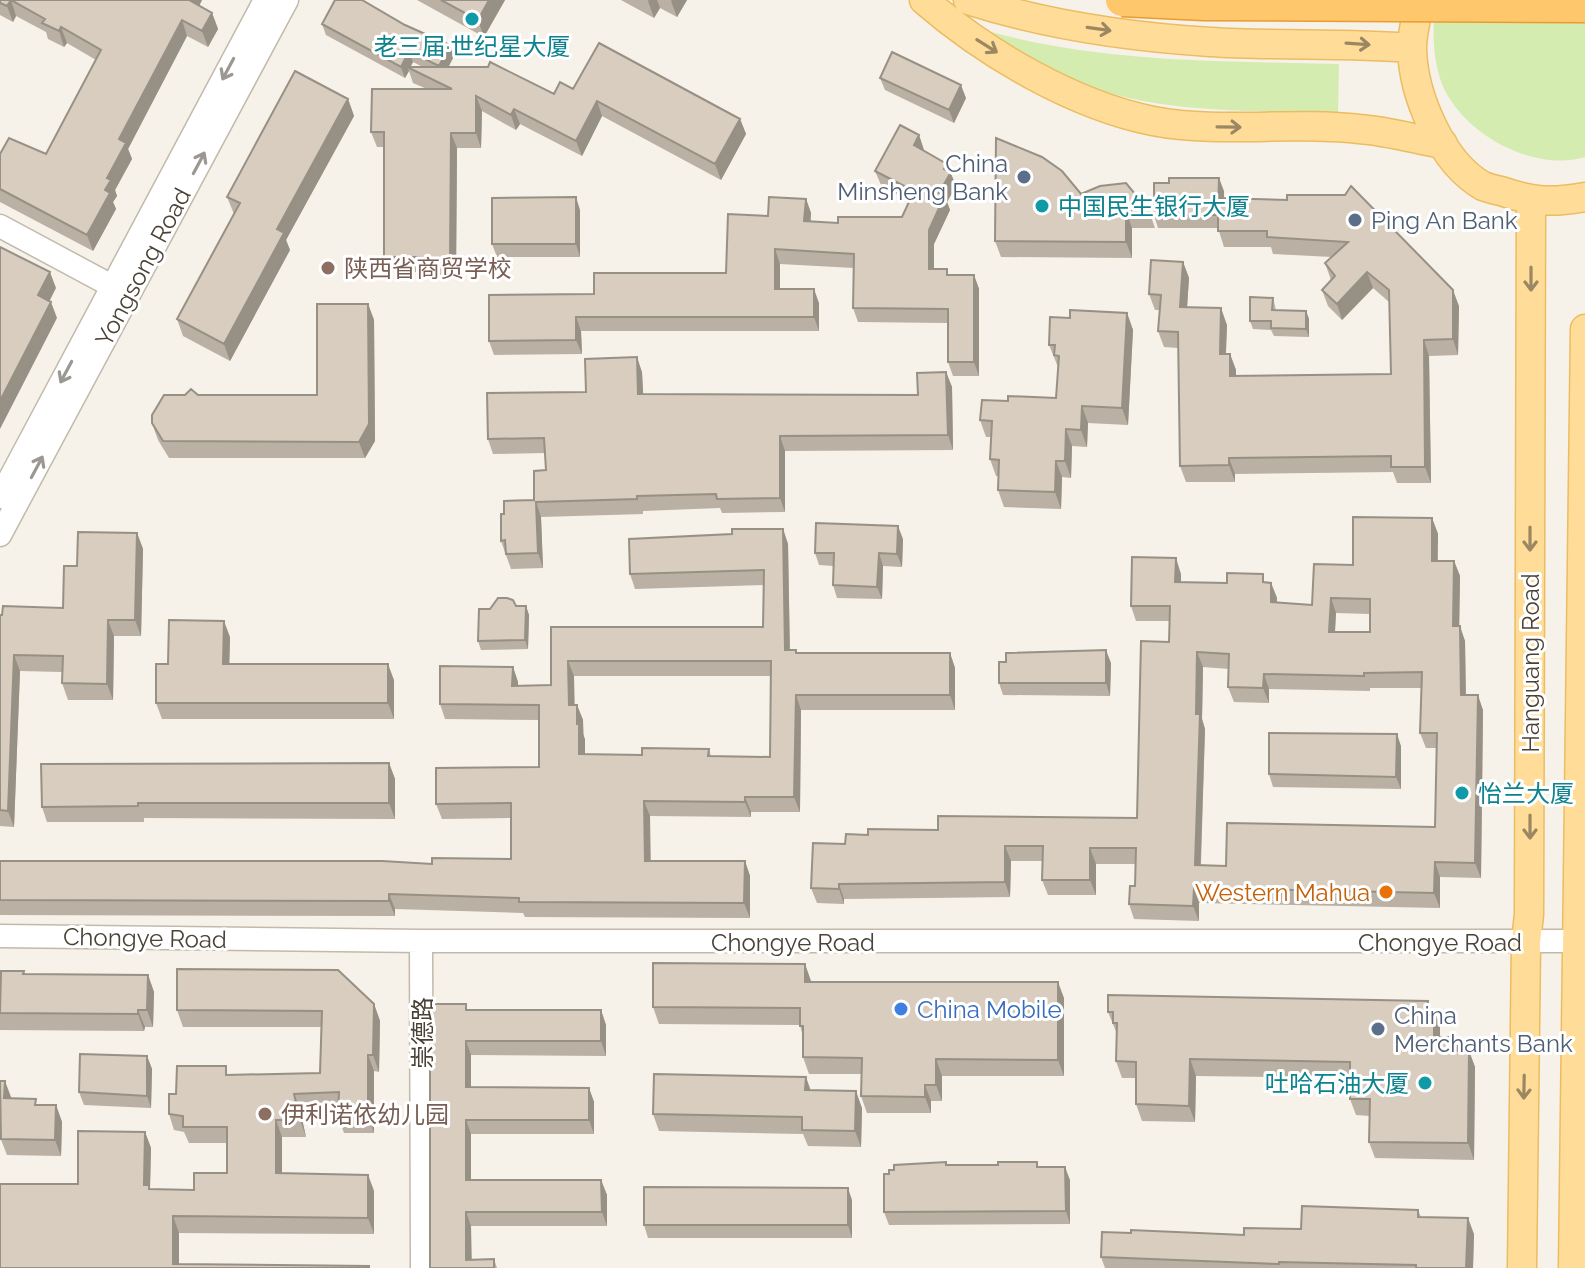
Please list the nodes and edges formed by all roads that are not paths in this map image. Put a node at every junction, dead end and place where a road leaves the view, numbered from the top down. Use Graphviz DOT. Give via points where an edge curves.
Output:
graph roads {
  1 [pos="265,0"];
  2 [pos="287,0"];
  3 [pos="924,0"];
  4 [pos="968,0"];
  5 [pos="1122,0"];
  6 [pos="1420,0"];
  7 [pos="1585,6"];
  8 [pos="1412,48"];
  9 [pos="1443,144"];
  10 [pos="1585,197"];
  11 [pos="1531,201"];
  12 [pos="0,226"];
  13 [pos="120,291"];
  14 [pos="1585,329"];
  15 [pos="0,497"];
  16 [pos="0,535"];
  17 [pos="0,936"];
  18 [pos="421,941"];
  19 [pos="1581,941"];
  20 [pos="1526,942"];
  21 [pos="422,1268"];
  22 [pos="1522,1268"];
  23 [pos="1573,1268"];
  1 -- 13 [label="street, Yongsong Road, one-way"];
  13 -- 2 [label="street, Yongsong Road, one-way"];
  3 -- 9 [label="main road, one-way" via="1040,79 1105,109 1209,127 1358,128"];
  4 -- 8 [label="main road, one-way" via="1058,23 1135,35"];
  5 -- 7 [label="highway, bridge"];
  6 -- 8 [label="main road"];
  8 -- 9 [label="main road" via="1422,103"];
  9 -- 11 [label="main road" via="1483,186"];
  10 -- 11 [label="main road"];
  11 -- 20 [label="main road, Hanguang Road, one-way"];
  12 -- 13 [label="street"];
  13 -- 15 [label="street, Yongsong Road, one-way"];
  16 -- 13 [label="street, Yongsong Road, one-way"];
  14 -- 19 [label="main road, Hanguang Road"];
  17 -- 18 [label="street, Chongye Road"];
  18 -- 20 [label="street, Chongye Road"];
  18 -- 21 [label="street, 崇德路"];
  19 -- 20 [label="street, Chongye Road"];
  19 -- 23 [label="main road, Hanguang Road"];
  20 -- 22 [label="main road, Hanguang Road, one-way"];
}
